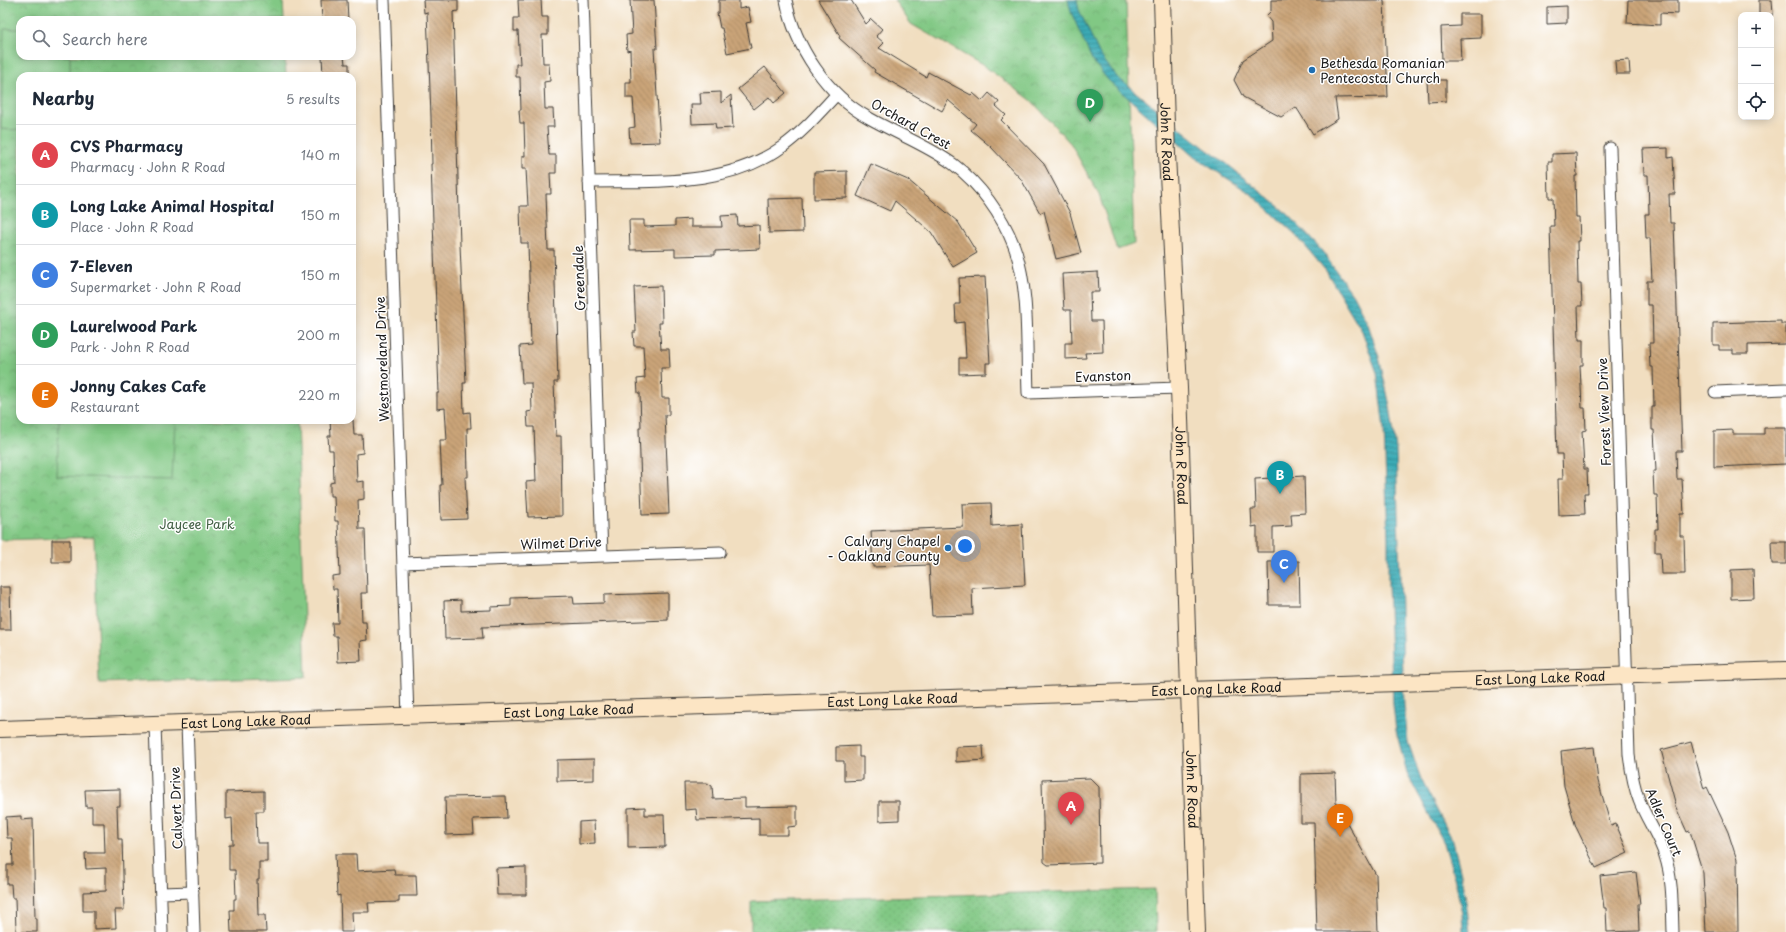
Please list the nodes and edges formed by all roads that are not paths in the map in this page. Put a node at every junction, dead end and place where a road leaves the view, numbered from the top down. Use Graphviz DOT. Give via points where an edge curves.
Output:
graph roads {
  1 [pos="384,0"];
  2 [pos="584,0"];
  3 [pos="786,0"];
  4 [pos="1162,0"];
  5 [pos="837,94"];
  6 [pos="1610,148"];
  7 [pos="589,182"];
  8 [pos="1179,388"];
  9 [pos="1786,389"];
  10 [pos="1715,392"];
  11 [pos="1028,393"];
  12 [pos="720,552"];
  13 [pos="602,555"];
  14 [pos="403,563"];
  15 [pos="1786,670"];
  16 [pos="1627,675"];
  17 [pos="1189,689"];
  18 [pos="408,716"];
  19 [pos="187,723"];
  20 [pos="155,724"];
  21 [pos="0,729"];
  22 [pos="193,892"];
  23 [pos="161,893"];
  24 [pos="162,932"];
  25 [pos="194,932"];
  26 [pos="1197,932"];
  27 [pos="1673,932"];
  1 -- 14 [label="street, Westmoreland Drive"];
  2 -- 7 [label="street, Greendale"];
  3 -- 5 [label="street, Orchard Crest" via="794,26 813,66"];
  4 -- 8 [label="main road, John R Road"];
  5 -- 7 [label="street" via="812,122 781,147 765,157 729,172 692,179"];
  5 -- 11 [label="street, Orchard Crest" via="868,118 923,144 955,166 986,197 998,214 1014,246 1023,283"];
  6 -- 16 [label="street, Forest View Drive"];
  7 -- 13 [label="street, Greendale"];
  8 -- 11 [label="street, Evanston"];
  8 -- 17 [label="main road, John R Road"];
  9 -- 10 [label="street"];
  12 -- 13 [label="street, Wilmet Drive"];
  13 -- 14 [label="street, Wilmet Drive"];
  14 -- 18 [label="street, Westmoreland Drive"];
  15 -- 16 [label="main road, East Long Lake Road"];
  16 -- 17 [label="main road, East Long Lake Road"];
  16 -- 27 [label="street, Adler Court" via="1631,769 1639,800 1669,869"];
  17 -- 18 [label="main road, East Long Lake Road"];
  17 -- 26 [label="main road, John R Road"];
  18 -- 19 [label="main road, East Long Lake Road"];
  19 -- 20 [label="main road, East Long Lake Road"];
  19 -- 22 [label="street, Calvert Drive"];
  20 -- 21 [label="main road, East Long Lake Road"];
  20 -- 23 [label="street, Calvert Drive"];
  22 -- 23 [label="street"];
  22 -- 25 [label="street, Calvert Drive"];
  23 -- 24 [label="street, Calvert Drive"];
}
